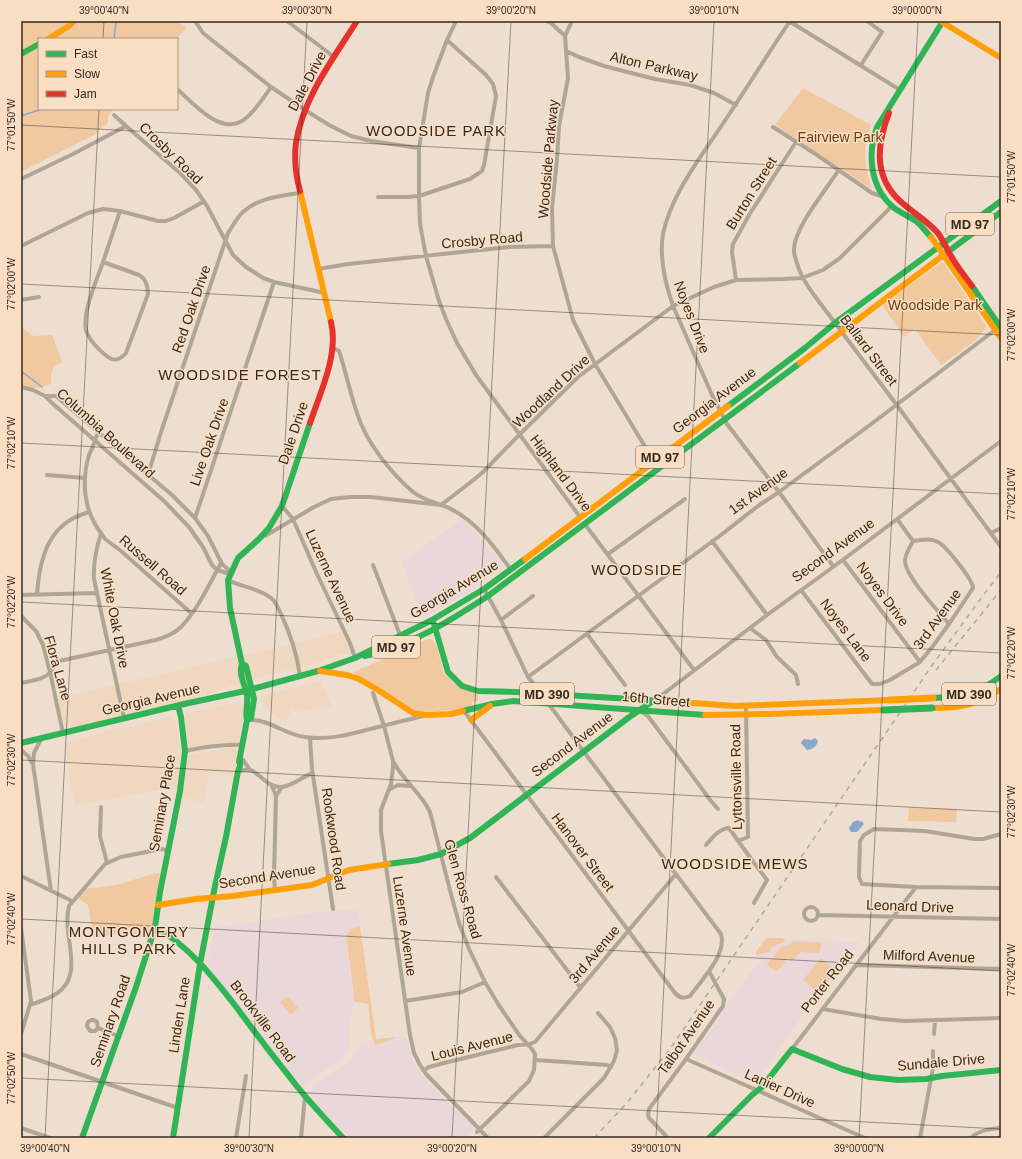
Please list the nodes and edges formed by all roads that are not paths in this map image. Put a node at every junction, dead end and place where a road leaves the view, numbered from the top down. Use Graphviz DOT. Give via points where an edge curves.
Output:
graph roads {
  1 [pos="74,21"];
  2 [pos="194,21"];
  3 [pos="287,21"];
  4 [pos="357,21"];
  5 [pos="456,21"];
  6 [pos="547,21"];
  7 [pos="572,21"];
  8 [pos="790,21"];
  9 [pos="867,21"];
  10 [pos="942,21"];
  11 [pos="565,36"];
  12 [pos="50,38"];
  13 [pos="446,40"];
  14 [pos="38,45"];
  15 [pos="566,50"];
  16 [pos="21,54"];
  17 [pos="334,57"];
  18 [pos="1001,58"];
  19 [pos="861,65"];
  20 [pos="271,87"];
  21 [pos="178,90"];
  22 [pos="900,90"];
  23 [pos="736,105"];
  24 [pos="305,110"];
  25 [pos="114,115"];
  26 [pos="126,126"];
  27 [pos="773,127"];
  28 [pos="796,142"];
  29 [pos="419,148"];
  30 [pos="838,171"];
  31 [pos="21,179"];
  32 [pos="300,193"];
  33 [pos="418,196"];
  34 [pos="378,197"];
  35 [pos="885,197"];
  36 [pos="1001,201"];
  37 [pos="203,202"];
  38 [pos="892,206"];
  39 [pos="120,211"];
  40 [pos="1001,212"];
  41 [pos="225,242"];
  42 [pos="941,244"];
  43 [pos="21,246"];
  44 [pos="553,246"];
  45 [pos="946,253"];
  46 [pos="426,256"];
  47 [pos="103,262"];
  48 [pos="319,272"];
  49 [pos="802,278"];
  50 [pos="736,280"];
  51 [pos="274,282"];
  52 [pos="324,289"];
  53 [pos="39,297"];
  54 [pos="21,300"];
  55 [pos="673,306"];
  56 [pos="834,323"];
  57 [pos="999,327"];
  58 [pos="841,331"];
  59 [pos="1001,338"];
  60 [pos="333,348"];
  61 [pos="595,364"];
  62 [pos="21,387"];
  63 [pos="45,396"];
  64 [pos="896,404"];
  65 [pos="719,412"];
  66 [pos="724,419"];
  67 [pos="99,432"];
  68 [pos="519,435"];
  69 [pos="94,440"];
  70 [pos="1001,441"];
  71 [pos="656,465"];
  72 [pos="47,475"];
  73 [pos="148,475"];
  74 [pos="85,478"];
  75 [pos="951,478"];
  76 [pos="779,492"];
  77 [pos="685,499"];
  78 [pos="441,505"];
  79 [pos="282,506"];
  80 [pos="89,512"];
  81 [pos="580,516"];
  82 [pos="196,518"];
  83 [pos="293,519"];
  84 [pos="897,519"];
  85 [pos="585,524"];
  86 [pos="1001,528"];
  87 [pos="101,533"];
  88 [pos="991,533"];
  89 [pos="259,539"];
  90 [pos="712,541"];
  91 [pos="913,541"];
  92 [pos="1001,547"];
  93 [pos="608,554"];
  94 [pos="843,560"];
  95 [pos="222,563"];
  96 [pos="373,565"];
  97 [pos="833,566"];
  98 [pos="217,570"];
  99 [pos="510,570"];
  100 [pos="229,575"];
  101 [pos="515,576"];
  102 [pos="484,589"];
  103 [pos="802,590"];
  104 [pos="96,593"];
  105 [pos="37,594"];
  106 [pos="21,595"];
  107 [pos="640,595"];
  108 [pos="488,596"];
  109 [pos="533,596"];
  110 [pos="191,613"];
  111 [pos="767,615"];
  112 [pos="21,616"];
  113 [pos="432,620"];
  114 [pos="501,620"];
  115 [pos="949,624"];
  116 [pos="436,628"];
  117 [pos="750,628"];
  118 [pos="587,634"];
  119 [pos="400,635"];
  120 [pos="109,651"];
  121 [pos="355,658"];
  122 [pos="920,662"];
  123 [pos="694,670"];
  124 [pos="318,671"];
  125 [pos="50,672"];
  126 [pos="300,676"];
  127 [pos="1001,676"];
  128 [pos="528,677"];
  129 [pos="21,683"];
  130 [pos="625,684"];
  131 [pos="798,684"];
  132 [pos="872,684"];
  133 [pos="1001,689"];
  134 [pos="248,690"];
  135 [pos="373,693"];
  136 [pos="542,693"];
  137 [pos="653,701"];
  138 [pos="495,703"];
  139 [pos="548,703"];
  140 [pos="178,706"];
  141 [pos="746,706"];
  142 [pos="640,710"];
  143 [pos="464,711"];
  144 [pos="426,715"];
  145 [pos="746,715"];
  146 [pos="124,718"];
  147 [pos="247,720"];
  148 [pos="471,720"];
  149 [pos="384,726"];
  150 [pos="63,733"];
  151 [pos="310,738"];
  152 [pos="41,739"];
  153 [pos="21,743"];
  154 [pos="243,745"];
  155 [pos="21,750"];
  156 [pos="185,751"];
  157 [pos="584,752"];
  158 [pos="240,758"];
  159 [pos="393,761"];
  160 [pos="32,764"];
  161 [pos="250,770"];
  162 [pos="238,771"];
  163 [pos="313,773"];
  164 [pos="272,785"];
  165 [pos="411,786"];
  166 [pos="282,787"];
  167 [pos="389,789"];
  168 [pos="527,795"];
  169 [pos="276,796"];
  170 [pos="101,807"];
  171 [pos="718,809"];
  172 [pos="1001,834"];
  173 [pos="738,841"];
  174 [pos="706,845"];
  175 [pos="167,850"];
  176 [pos="441,854"];
  177 [pos="107,863"];
  178 [pos="386,865"];
  179 [pos="676,874"];
  180 [pos="21,876"];
  181 [pos="496,877"];
  182 [pos="329,879"];
  183 [pos="916,887"];
  184 [pos="1001,888"];
  185 [pos="275,890"];
  186 [pos="51,891"];
  187 [pos="213,897"];
  188 [pos="72,901"];
  189 [pos="754,903"];
  190 [pos="158,905"];
  191 [pos="333,909"];
  192 [pos="818,915"];
  193 [pos="893,917"];
  194 [pos="1001,919"];
  195 [pos="155,927"];
  196 [pos="21,928"];
  197 [pos="628,931"];
  198 [pos="200,964"];
  199 [pos="857,965"];
  200 [pos="1001,970"];
  201 [pos="709,972"];
  202 [pos="485,982"];
  203 [pos="580,987"];
  204 [pos="405,1001"];
  205 [pos="30,1005"];
  206 [pos="823,1008"];
  207 [pos="598,1013"];
  208 [pos="1001,1018"];
  209 [pos="934,1020"];
  210 [pos="98,1028"];
  211 [pos="21,1034"];
  212 [pos="934,1034"];
  213 [pos="118,1036"];
  214 [pos="527,1044"];
  215 [pos="792,1049"];
  216 [pos="933,1051"];
  217 [pos="21,1054"];
  218 [pos="686,1059"];
  219 [pos="536,1060"];
  220 [pos="611,1067"];
  221 [pos="424,1070"];
  222 [pos="1001,1070"];
  223 [pos="246,1076"];
  224 [pos="931,1078"];
  225 [pos="102,1082"];
  226 [pos="758,1091"];
  227 [pos="305,1096"];
  228 [pos="178,1108"];
  229 [pos="21,1128"];
  230 [pos="1001,1128"];
  231 [pos="478,1131"];
  232 [pos="50,1138"];
  233 [pos="82,1138"];
  234 [pos="173,1138"];
  235 [pos="236,1138"];
  236 [pos="300,1138"];
  237 [pos="343,1138"];
  238 [pos="488,1138"];
  239 [pos="544,1138"];
  240 [pos="668,1138"];
  241 [pos="709,1138"];
  242 [pos="865,1138"];
  243 [pos="920,1138"];
  244 [pos="971,1138"];
  1 -- 12 [label="main road"];
  2 -- 20 [label="street" via="203,33"];
  3 -- 17 [label="street"];
  4 -- 17 [label="main road, Dale Drive"];
  5 -- 13 [label="street, Highland Drive"];
  6 -- 11 [label="street"];
  7 -- 11 [label="street, Woodside Parkway"];
  8 -- 19 [label="street"];
  8 -- 23 [label="street, Noyes Drive"];
  9 -- 19 [label="street" via="882,32"];
  10 -- 18 [label="main road"];
  10 -- 22 [label="main road"];
  11 -- 15 [label="street, Woodside Parkway"];
  13 -- 29 [label="street, Highland Drive" via="428,92"];
  13 -- 33 [label="street" via="486,76 495,88 496,96 486,158 482,171 470,179"];
  14 -- 16 [label="main road"];
  15 -- 23 [label="street, Alton Parkway" via="604,66 690,85 714,93"];
  15 -- 44 [label="street, Woodside Parkway" via="568,78 559,126 552,208"];
  17 -- 24 [label="main road, Dale Drive"];
  19 -- 22 [label="street"];
  20 -- 21 [label="street" via="248,116 232,124 214,121"];
  20 -- 24 [label="street"];
  22 -- 35 [label="main road" via="877,127 871,146 872,171"];
  22 -- 42 [label="main road" via="882,134 880,168 892,194 929,224 939,235"];
  23 -- 55 [label="street, Noyes Drive" via="689,176 666,224 662,266"];
  24 -- 29 [label="street" via="351,136 371,142"];
  24 -- 32 [label="main road, Dale Drive" via="299,128 295,157"];
  25 -- 26 [label="street, Crosby Road"];
  26 -- 31 [label="street, Crosby Road"];
  26 -- 37 [label="street, Crosby Road" via="180,173"];
  27 -- 28 [label="street"];
  28 -- 30 [label="street"];
  28 -- 50 [label="street, Burton Street" via="733,244"];
  29 -- 33 [label="street, Highland Drive"];
  30 -- 35 [label="street" via="872,193"];
  30 -- 49 [label="street, Ballard Street" via="798,233 794,251"];
  32 -- 41 [label="street, Red Oak Drive" via="268,198 251,206 238,217"];
  32 -- 48 [label="main road, Dale Drive"];
  33 -- 34 [label="street"];
  33 -- 46 [label="street, Highland Drive"];
  35 -- 38 [label="main road"];
  36 -- 42 [label="main road, Georgia Avenue / MD 97"];
  37 -- 39 [label="street" via="166,221"];
  37 -- 41 [label="street, Crosby Road"];
  38 -- 42 [label="main road"];
  38 -- 49 [label="street, Woodland Drive" via="840,258 823,270"];
  39 -- 43 [label="street" via="103,209 88,213"];
  39 -- 47 [label="street"];
  40 -- 45 [label="main road, Georgia Avenue / MD 97"];
  41 -- 51 [label="street, Crosby Road" via="246,268"];
  41 -- 73 [label="street, Red Oak Drive"];
  42 -- 45 [label="main road"];
  42 -- 56 [label="main road, Georgia Avenue / MD 97"];
  44 -- 46 [label="street, Crosby Road" via="509,247"];
  44 -- 61 [label="street, Woodside Parkway" via="573,320"];
  45 -- 57 [label="main road"];
  45 -- 58 [label="main road, Georgia Avenue / MD 97"];
  46 -- 48 [label="street, Crosby Road" via="348,264"];
  46 -- 68 [label="street, Highland Drive" via="439,301 457,343 476,376"];
  47 -- 47 [label="street" via="86,311 85,322 91,340 113,360 122,358 126,353 148,294 148,286 139,274"];
  48 -- 52 [label="main road, Dale Drive"];
  49 -- 50 [label="street, Woodland Drive"];
  49 -- 56 [label="street, Ballard Street"];
  50 -- 55 [label="street, Woodland Drive"];
  51 -- 52 [label="street, Crosby Road"];
  51 -- 82 [label="street, Live Oak Drive"];
  52 -- 60 [label="main road, Dale Drive" via="333,329"];
  53 -- 54 [label="street"];
  55 -- 61 [label="street, Woodland Drive"];
  55 -- 65 [label="street, Noyes Drive"];
  56 -- 58 [label="street, Ballard Street"];
  56 -- 65 [label="main road, Georgia Avenue / MD 97"];
  57 -- 59 [label="main road"];
  57 -- 64 [label="street, 1st Avenue"];
  58 -- 64 [label="street, Ballard Street"];
  58 -- 66 [label="main road, Georgia Avenue / MD 97"];
  60 -- 78 [label="street" via="339,351 357,414 375,450 413,492"];
  60 -- 79 [label="main road, Dale Drive"];
  61 -- 68 [label="street, Woodland Drive" via="578,377"];
  61 -- 71 [label="street, Woodside Parkway"];
  62 -- 63 [label="street"];
  63 -- 67 [label="street, Columbia Boulevard" via="56,396"];
  63 -- 69 [label="street, Columbia Boulevard"];
  64 -- 75 [label="street, Ballard Street"];
  64 -- 76 [label="street, 1st Avenue"];
  65 -- 66 [label="street, Noyes Drive"];
  65 -- 71 [label="main road, Georgia Avenue / MD 97"];
  66 -- 71 [label="main road, Georgia Avenue / MD 97"];
  66 -- 76 [label="street, Noyes Drive"];
  67 -- 69 [label="street"];
  67 -- 73 [label="street, Columbia Boulevard"];
  68 -- 78 [label="street, Woodland Drive" via="483,472"];
  68 -- 81 [label="street, Highland Drive"];
  69 -- 74 [label="street"];
  69 -- 98 [label="street, Columbia Boulevard" via="189,526"];
  70 -- 75 [label="street, Second Avenue"];
  71 -- 81 [label="main road, Georgia Avenue / MD 97"];
  71 -- 85 [label="main road, Georgia Avenue / MD 97"];
  72 -- 74 [label="street"];
  73 -- 82 [label="street, Columbia Boulevard"];
  74 -- 80 [label="street"];
  75 -- 84 [label="street, Second Avenue"];
  75 -- 88 [label="street, Ballard Street"];
  76 -- 90 [label="street, 1st Avenue"];
  76 -- 97 [label="street, Noyes Drive"];
  77 -- 93 [label="street"];
  78 -- 83 [label="street" via="350,497 330,499"];
  78 -- 99 [label="street" via="450,508 477,528"];
  79 -- 83 [label="street, Luzerne Avenue"];
  79 -- 89 [label="main road, Dale Drive"];
  80 -- 87 [label="street"];
  80 -- 105 [label="street" via="67,522 50,539 43,557"];
  81 -- 85 [label="street, Highland Drive"];
  81 -- 99 [label="main road, Georgia Avenue / MD 97"];
  82 -- 95 [label="street, Columbia Boulevard"];
  83 -- 89 [label="street"];
  83 -- 121 [label="street, Luzerne Avenue"];
  84 -- 91 [label="street"];
  84 -- 94 [label="street, Second Avenue"];
  85 -- 93 [label="street, Highland Drive"];
  85 -- 101 [label="main road, Georgia Avenue / MD 97"];
  86 -- 88 [label="street"];
  87 -- 104 [label="street, White Oak Drive" via="94,565"];
  87 -- 110 [label="street, Russell Road"];
  88 -- 92 [label="street, Ballard Street"];
  89 -- 100 [label="main road, Dale Drive" via="238,558"];
  90 -- 107 [label="street, 1st Avenue"];
  90 -- 111 [label="street"];
  91 -- 115 [label="street" via="905,561 908,571"];
  91 -- 115 [label="street, 3rd Avenue" via="930,540 941,544 973,584 971,592"];
  93 -- 107 [label="street, Highland Drive"];
  94 -- 97 [label="street, Second Avenue"];
  94 -- 122 [label="street, Noyes Drive"];
  95 -- 98 [label="street"];
  95 -- 100 [label="street, Columbia Boulevard"];
  96 -- 119 [label="street"];
  97 -- 103 [label="street, Second Avenue"];
  98 -- 100 [label="street"];
  98 -- 110 [label="street"];
  99 -- 101 [label="street"];
  99 -- 102 [label="main road, Georgia Avenue / MD 97"];
  100 -- 126 [label="street" via="243,587 263,593 275,602 288,629"];
  100 -- 134 [label="main road" via="225,599 230,608 242,664 240,669"];
  101 -- 108 [label="main road, Georgia Avenue / MD 97"];
  102 -- 108 [label="street"];
  102 -- 113 [label="main road, Georgia Avenue / MD 97"];
  103 -- 111 [label="street, Second Avenue"];
  103 -- 132 [label="street, Noyes Lane"];
  104 -- 105 [label="street"];
  104 -- 120 [label="street, White Oak Drive"];
  105 -- 106 [label="street"];
  107 -- 118 [label="street, 1st Avenue"];
  107 -- 123 [label="street, Highland Drive"];
  108 -- 114 [label="street"];
  108 -- 116 [label="main road, Georgia Avenue / MD 97"];
  109 -- 114 [label="street"];
  110 -- 120 [label="street" via="180,627 168,636"];
  111 -- 117 [label="street, Second Avenue"];
  112 -- 125 [label="street, Flora Lane" via="36,631 43,645"];
  113 -- 116 [label="main road, 16th Street / MD 390"];
  113 -- 119 [label="main road, Georgia Avenue / MD 97"];
  114 -- 128 [label="street"];
  115 -- 122 [label="street, 3rd Avenue"];
  116 -- 121 [label="main road, Georgia Avenue / MD 97" via="379,654"];
  116 -- 136 [label="main road, 16th Street / MD 390" via="448,672 462,686 478,691"];
  117 -- 123 [label="street, Second Avenue"];
  117 -- 131 [label="street" via="766,640 777,656 796,675"];
  118 -- 128 [label="street, 1st Avenue"];
  118 -- 130 [label="street"];
  119 -- 121 [label="main road, Georgia Avenue / MD 97"];
  120 -- 125 [label="street" via="59,661"];
  120 -- 146 [label="street, White Oak Drive"];
  121 -- 124 [label="main road, Georgia Avenue / MD 97"];
  122 -- 132 [label="street, 3rd Avenue" via="890,680"];
  123 -- 137 [label="street, Second Avenue"];
  124 -- 126 [label="main road, Georgia Avenue / MD 97"];
  124 -- 144 [label="main road, 16th Street / MD 390" via="359,679 413,713"];
  125 -- 129 [label="street" via="40,678"];
  125 -- 150 [label="street, Flora Lane"];
  126 -- 134 [label="main road, Georgia Avenue / MD 97"];
  127 -- 141 [label="main road, 16th Street / MD 390, bridge" via="975,693 961,697"];
  128 -- 136 [label="street"];
  133 -- 145 [label="main road, 16th Street / MD 390, bridge" via="981,701 958,707"];
  134 -- 140 [label="main road, Georgia Avenue / MD 97"];
  134 -- 147 [label="main road"];
  135 -- 149 [label="street, Luzerne Avenue"];
  136 -- 137 [label="main road, 16th Street / MD 390"];
  137 -- 141 [label="main road, 16th Street / MD 390"];
  137 -- 142 [label="main road, Second Avenue"];
  138 -- 139 [label="main road, 16th Street / MD 390"];
  138 -- 143 [label="main road, 16th Street / MD 390"];
  138 -- 148 [label="main road"];
  139 -- 142 [label="main road, 16th Street / MD 390"];
  139 -- 157 [label="street"];
  140 -- 146 [label="main road, Georgia Avenue / MD 97"];
  140 -- 156 [label="main road, Seminary Place"];
  141 -- 145 [label="street, Lyttonsville Road"];
  142 -- 145 [label="main road, 16th Street / MD 390" via="700,716"];
  142 -- 157 [label="main road, Second Avenue"];
  142 -- 171 [label="street" via="648,716"];
  143 -- 144 [label="main road, 16th Street / MD 390"];
  143 -- 148 [label="street, Hanover Street"];
  144 -- 149 [label="street"];
  145 -- 173 [label="street, Lyttonsville Road" via="748,837"];
  146 -- 150 [label="main road, Georgia Avenue / MD 97"];
  147 -- 151 [label="street" via="260,720 289,733"];
  147 -- 154 [label="main road"];
  148 -- 168 [label="street, Hanover Street"];
  149 -- 151 [label="street" via="348,735"];
  149 -- 159 [label="street, Luzerne Avenue"];
  150 -- 152 [label="main road, Georgia Avenue / MD 97"];
  151 -- 163 [label="street, Rookwood Road"];
  152 -- 153 [label="main road, Georgia Avenue / MD 97"];
  152 -- 160 [label="street"];
  154 -- 156 [label="street"];
  154 -- 158 [label="main road"];
  155 -- 160 [label="street"];
  156 -- 175 [label="main road, Seminary Place" via="180,791"];
  157 -- 168 [label="main road, Second Avenue"];
  157 -- 179 [label="street"];
  158 -- 161 [label="street"];
  158 -- 162 [label="main road"];
  159 -- 165 [label="street, Glen Ross Road"];
  159 -- 167 [label="street, Luzerne Avenue"];
  160 -- 186 [label="street"];
  161 -- 162 [label="street"];
  161 -- 164 [label="street"];
  162 -- 187 [label="main road"];
  163 -- 166 [label="street"];
  163 -- 182 [label="street, Rookwood Road"];
  164 -- 166 [label="street"];
  164 -- 169 [label="street"];
  165 -- 167 [label="street" via="398,785"];
  165 -- 176 [label="street, Glen Ross Road" via="430,812"];
  166 -- 169 [label="street"];
  167 -- 178 [label="street, Luzerne Avenue" via="380,816"];
  168 -- 176 [label="main road, Second Avenue" via="470,838"];
  168 -- 197 [label="street, Hanover Street"];
  169 -- 185 [label="street"];
  170 -- 177 [label="street" via="100,836"];
  172 -- 183 [label="street" via="974,839 925,831 874,829 864,835 860,841 859,877 862,884"];
  173 -- 174 [label="street" via="727,828 712,837"];
  173 -- 189 [label="street" via="767,880"];
  175 -- 177 [label="street" via="121,857"];
  175 -- 190 [label="main road, Seminary Place"];
  176 -- 178 [label="main road, Second Avenue"];
  176 -- 202 [label="street, Glen Ross Road" via="459,923"];
  177 -- 188 [label="street"];
  178 -- 182 [label="main road, Second Avenue" via="349,870"];
  178 -- 204 [label="street, Luzerne Avenue"];
  179 -- 197 [label="street, 3rd Avenue"];
  179 -- 201 [label="street" via="721,934 723,940 720,952"];
  180 -- 186 [label="street"];
  181 -- 203 [label="street"];
  182 -- 185 [label="main road, Second Avenue" via="312,885"];
  182 -- 191 [label="street, Rookwood Road"];
  183 -- 184 [label="street"];
  183 -- 193 [label="street, Porter Road"];
  185 -- 187 [label="main road, Second Avenue"];
  186 -- 188 [label="street"];
  187 -- 190 [label="main road"];
  187 -- 198 [label="main road, Linden Lane"];
  188 -- 205 [label="street" via="67,914 71,975 58,993"];
  190 -- 195 [label="main road, Seminary Road"];
  192 -- 193 [label="street, Leonard Drive"];
  193 -- 194 [label="street, Leonard Drive"];
  193 -- 199 [label="street, Porter Road"];
  195 -- 198 [label="main road, Brookville Road" via="170,936"];
  195 -- 213 [label="main road, Seminary Road"];
  196 -- 205 [label="street"];
  197 -- 201 [label="street, Hanover Street" via="675,993 682,998 690,996"];
  197 -- 203 [label="street, 3rd Avenue"];
  198 -- 227 [label="main road, Brookville Road"];
  198 -- 228 [label="main road, Linden Lane"];
  199 -- 200 [label="street, Milford Avenue"];
  199 -- 206 [label="street, Porter Road"];
  201 -- 218 [label="street, Talbot Avenue, bridge" via="724,999 723,1006"];
  202 -- 204 [label="street" via="462,992"];
  202 -- 214 [label="street, Glen Ross Road"];
  203 -- 214 [label="street, 3rd Avenue" via="535,1042"];
  204 -- 221 [label="street, Luzerne Avenue" via="412,1047"];
  205 -- 211 [label="street"];
  206 -- 209 [label="street" via="881,1019"];
  206 -- 215 [label="street, Porter Road"];
  207 -- 220 [label="street" via="615,1038 616,1054"];
  208 -- 209 [label="street"];
  209 -- 212 [label="street"];
  210 -- 213 [label="street"];
  213 -- 225 [label="main road, Seminary Road"];
  214 -- 219 [label="street, Glen Ross Road" via="534,1051"];
  214 -- 221 [label="street, Louis Avenue"];
  215 -- 224 [label="main road, Sundale Drive" via="870,1077 898,1080"];
  215 -- 226 [label="main road, Porter Road"];
  216 -- 224 [label="street"];
  217 -- 225 [label="street"];
  218 -- 226 [label="street, Lanier Drive"];
  218 -- 240 [label="street, Talbot Avenue" via="650,1107 648,1115"];
  219 -- 220 [label="street"];
  219 -- 231 [label="street" via="529,1081"];
  220 -- 239 [label="street" via="604,1078"];
  221 -- 231 [label="street, Luzerne Avenue"];
  222 -- 224 [label="main road, Sundale Drive"];
  223 -- 235 [label="street"];
  224 -- 243 [label="street"];
  225 -- 228 [label="street"];
  225 -- 233 [label="main road, Seminary Road"];
  226 -- 241 [label="main road, Porter Road"];
  226 -- 242 [label="street, Lanier Drive"];
  227 -- 236 [label="street"];
  227 -- 237 [label="main road, Brookville Road"];
  228 -- 234 [label="main road, Linden Lane"];
  229 -- 232 [label="street"];
  230 -- 244 [label="street" via="988,1129"];
  231 -- 238 [label="street, Luzerne Avenue"];
}
